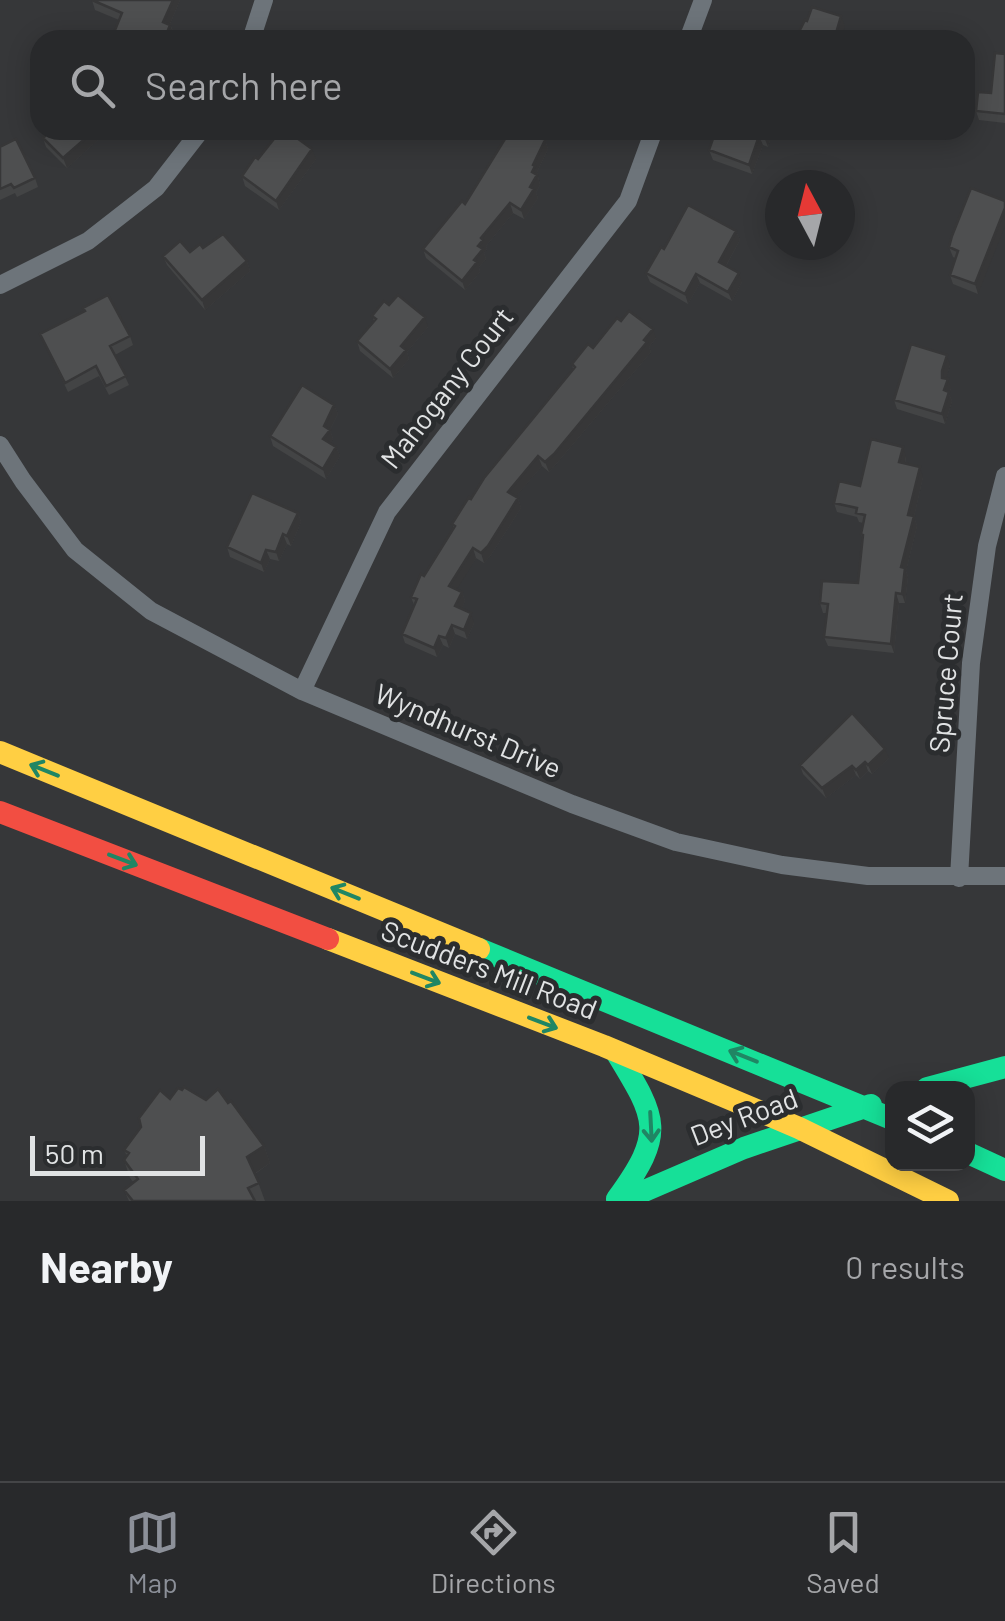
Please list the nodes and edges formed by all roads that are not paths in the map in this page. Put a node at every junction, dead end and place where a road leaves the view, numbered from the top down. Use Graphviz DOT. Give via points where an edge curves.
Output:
graph roads {
  1 [pos="264,0"];
  2 [pos="703,0"];
  3 [pos="254,30"];
  4 [pos="692,30"];
  5 [pos="193,140"];
  6 [pos="650,140"];
  7 [pos="0,285"];
  8 [pos="0,445"];
  9 [pos="1005,476"];
  10 [pos="302,692"];
  11 [pos="0,752"];
  12 [pos="0,812"];
  13 [pos="1005,876"];
  14 [pos="959,878"];
  15 [pos="616,1052"];
  16 [pos="1005,1067"];
  17 [pos="953,1081"];
  18 [pos="885,1101"];
  19 [pos="866,1106"];
  20 [pos="885,1116"];
  21 [pos="799,1128"];
  22 [pos="975,1156"];
  23 [pos="1005,1170"];
  24 [pos="618,1201"];
  25 [pos="948,1201"];
  1 -- 3 [label="street"];
  2 -- 4 [label="street"];
  5 -- 7 [label="street" via="156,188 88,242"];
  6 -- 10 [label="street, Mahogany Court" via="628,200 387,512"];
  8 -- 10 [label="street, Wyndhurst Drive" via="76,550 151,611"];
  9 -- 14 [label="street, Spruce Court" via="987,546 971,663"];
  10 -- 14 [label="street, Wyndhurst Drive" via="676,842 868,876"];
  19 -- 11 [label="main road, Scudders Mill Road, one-way"];
  12 -- 15 [label="main road, Scudders Mill Road, one-way"];
  13 -- 14 [label="street, Wyndhurst Drive"];
  15 -- 21 [label="main road, Scudders Mill Road"];
  15 -- 24 [label="main road, one-way" via="654,1117 652,1147"];
  16 -- 17 [label="main road"];
  18 -- 19 [label="main road, Dey Road"];
  19 -- 20 [label="main road, Scudders Mill Road"];
  19 -- 21 [label="main road, Dey Road"];
  21 -- 24 [label="main road, Dey Road"];
  21 -- 25 [label="main road, Scudders Mill Road"];
  22 -- 23 [label="main road"];
}
